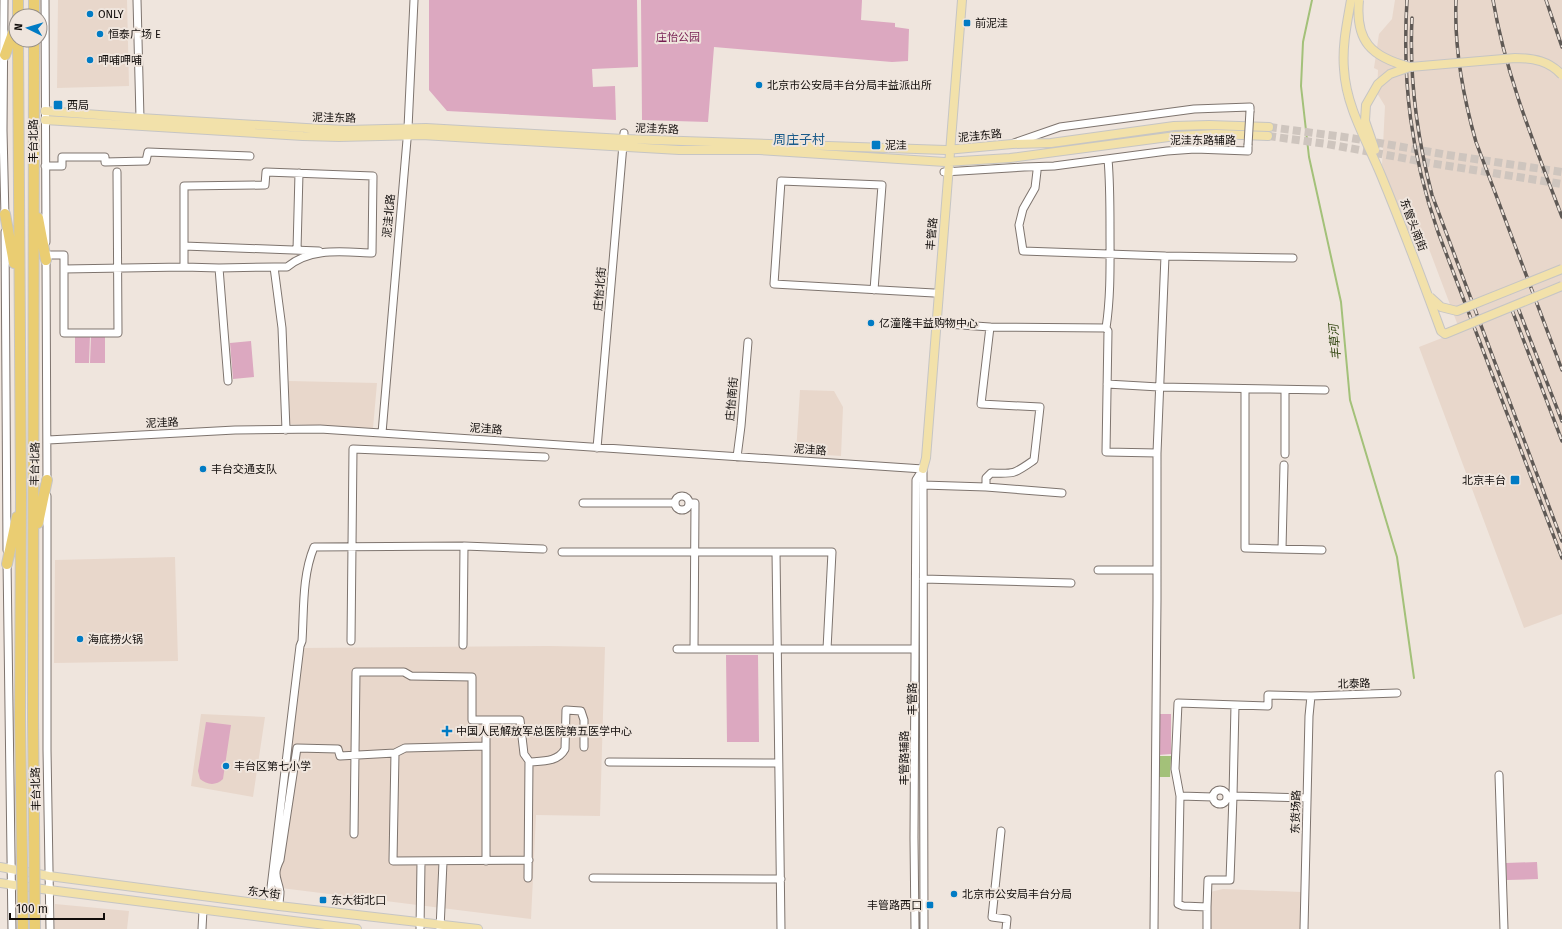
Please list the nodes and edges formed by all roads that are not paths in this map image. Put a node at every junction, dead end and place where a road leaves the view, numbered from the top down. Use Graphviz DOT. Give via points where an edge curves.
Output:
graph roads {
  1 [pos="4,0"];
  2 [pos="44,0"];
  3 [pos="136,0"];
  4 [pos="414,0"];
  5 [pos="957,0"];
  6 [pos="962,0"];
  7 [pos="1351,0"];
  8 [pos="1359,0"];
  9 [pos="8,47"];
  10 [pos="18,48"];
  11 [pos="34,48"];
  12 [pos="5,55"];
  13 [pos="1410,67"];
  14 [pos="1562,76"];
  15 [pos="2,84"];
  16 [pos="45,111"];
  17 [pos="109,116"];
  18 [pos="140,118"];
  19 [pos="44,120"];
  20 [pos="65,122"];
  21 [pos="1269,127"];
  22 [pos="2,129"];
  23 [pos="408,131"];
  24 [pos="1268,136"];
  25 [pos="624,140"];
  26 [pos="1012,144"];
  27 [pos="948,150"];
  28 [pos="250,156"];
  29 [pos="1108,159"];
  30 [pos="947,162"];
  31 [pos="45,166"];
  32 [pos="1037,171"];
  33 [pos="117,172"];
  34 [pos="946,172"];
  35 [pos="299,173"];
  36 [pos="1381,174"];
  37 [pos="34,193"];
  38 [pos="5,214"];
  39 [pos="184,246"];
  40 [pos="297,250"];
  41 [pos="325,252"];
  42 [pos="1110,254"];
  43 [pos="1165,256"];
  44 [pos="46,257"];
  45 [pos="1293,258"];
  46 [pos="184,267"];
  47 [pos="274,267"];
  48 [pos="118,268"];
  49 [pos="219,268"];
  50 [pos="64,269"];
  51 [pos="1562,269"];
  52 [pos="1422,280"];
  53 [pos="1562,286"];
  54 [pos="19,287"];
  55 [pos="874,290"];
  56 [pos="934,293"];
  57 [pos="934,323"];
  58 [pos="990,327"];
  59 [pos="1106,328"];
  60 [pos="748,342"];
  61 [pos="228,381"];
  62 [pos="1107,384"];
  63 [pos="1159,387"];
  64 [pos="1245,389"];
  65 [pos="1285,390"];
  66 [pos="1325,390"];
  67 [pos="286,430"];
  68 [pos="382,433"];
  69 [pos="48,440"];
  70 [pos="597,448"];
  71 [pos="3,451"];
  72 [pos="1157,453"];
  73 [pos="1285,454"];
  74 [pos="545,457"];
  75 [pos="737,457"];
  76 [pos="1284,465"];
  77 [pos="923,469"];
  78 [pos="47,480"];
  79 [pos="923,485"];
  80 [pos="986,487"];
  81 [pos="1062,493"];
  82 [pos="21,494"];
  83 [pos="583,503"];
  84 [pos="33,545"];
  85 [pos="352,546"];
  86 [pos="464,546"];
  87 [pos="1282,548"];
  88 [pos="543,549"];
  89 [pos="1322,550"];
  90 [pos="562,552"];
  91 [pos="694,552"];
  92 [pos="776,552"];
  93 [pos="915,560"];
  94 [pos="7,564"];
  95 [pos="1098,570"];
  96 [pos="1157,570"];
  97 [pos="923,577"];
  98 [pos="1071,583"];
  99 [pos="352,641"];
  100 [pos="463,645"];
  101 [pos="677,649"];
  102 [pos="694,649"];
  103 [pos="777,649"];
  104 [pos="827,649"];
  105 [pos="915,649"];
  106 [pos="1397,693"];
  107 [pos="1311,696"];
  108 [pos="1234,705"];
  109 [pos="486,720"];
  110 [pos="486,746"];
  111 [pos="584,747"];
  112 [pos="394,753"];
  113 [pos="355,755"];
  114 [pos="529,762"];
  115 [pos="609,762"];
  116 [pos="778,763"];
  117 [pos="1499,775"];
  118 [pos="1180,796"];
  119 [pos="1230,796"];
  120 [pos="1307,798"];
  121 [pos="924,818"];
  122 [pos="1001,831"];
  123 [pos="354,834"];
  124 [pos="914,838"];
  125 [pos="529,860"];
  126 [pos="486,861"];
  127 [pos="421,862"];
  128 [pos="443,862"];
  129 [pos="0,867"];
  130 [pos="11,869"];
  131 [pos="49,876"];
  132 [pos="528,878"];
  133 [pos="593,878"];
  134 [pos="781,879"];
  135 [pos="0,883"];
  136 [pos="12,885"];
  137 [pos="49,890"];
  138 [pos="269,904"];
  139 [pos="279,906"];
  140 [pos="1207,907"];
  141 [pos="203,910"];
  142 [pos="420,926"];
  143 [pos="440,927"];
  144 [pos="12,929"];
  145 [pos="23,929"];
  146 [pos="35,929"];
  147 [pos="50,929"];
  148 [pos="202,929"];
  149 [pos="357,929"];
  150 [pos="478,929"];
  151 [pos="781,929"];
  152 [pos="915,929"];
  153 [pos="924,929"];
  154 [pos="1006,929"];
  155 [pos="1154,929"];
  156 [pos="1207,929"];
  157 [pos="1304,929"];
  158 [pos="1504,929"];
  1 -- 12 [label="street"];
  2 -- 16 [label="street, 丰台北路"];
  3 -- 18 [label="street"];
  4 -- 23 [label="street, 泥洼北路"];
  5 -- 27 [label="main road, 丰管路"];
  6 -- 27 [label="main road, 丰管路"];
  7 -- 36 [label="main road, 东管头南街, bridge" via="1344,50 1346,85 1350,102"];
  8 -- 13 [label="main road, bridge" via="1360,29 1367,46 1392,63"];
  9 -- 12 [label="highway"];
  10 -- 54 [label="highway, 丰台北路"];
  11 -- 37 [label="highway, 丰台北路"];
  12 -- 15 [label="street"];
  13 -- 14 [label="main road, bridge" via="1532,58 1556,69"];
  13 -- 36 [label="main road, bridge" via="1390,74 1378,84 1366,105 1365,122"];
  15 -- 22 [label="street"];
  16 -- 17 [label="main road, 泥洼东路"];
  16 -- 19 [label="street, 丰台北路"];
  17 -- 18 [label="main road, 泥洼东路"];
  17 -- 20 [label="main road" via="66,115"];
  18 -- 23 [label="main road, 泥洼东路" via="346,130"];
  19 -- 20 [label="main road, 泥洼东路"];
  19 -- 31 [label="street, 丰台北路"];
  20 -- 23 [label="main road, 泥洼东路" via="339,137"];
  21 -- 26 [label="main road, 泥洼东路" via="1210,124 1174,126 1051,143"];
  22 -- 38 [label="street"];
  23 -- 25 [label="main road, 泥洼东路"];
  23 -- 68 [label="street, 泥洼北路"];
  24 -- 30 [label="main road, 泥洼东路" via="1176,136 1010,158"];
  25 -- 27 [label="main road, 泥洼东路"];
  25 -- 30 [label="main road, 泥洼东路" via="679,150 759,150"];
  25 -- 70 [label="street, 庄怡北街"];
  26 -- 27 [label="main road, 泥洼东路"];
  26 -- 29 [label="street, 泥洼东路辅路, bridge" via="1060,127 1194,109 1250,107 1248,152 1196,149"];
  27 -- 30 [label="main road, 丰管路"];
  28 -- 31 [label="street" via="148,152 146,161 105,162 105,157 62,157 62,166"];
  29 -- 34 [label="street, 泥洼东路辅路" via="1045,167"];
  29 -- 42 [label="street"];
  30 -- 34 [label="main road, 丰管路"];
  31 -- 44 [label="street, 丰台北路"];
  32 -- 42 [label="street" via="1035,188 1022,209 1019,226 1023,250"];
  33 -- 48 [label="street"];
  34 -- 56 [label="main road, 丰管路"];
  34 -- 57 [label="main road, 丰管路"];
  35 -- 39 [label="street" via="266,172 265,185 184,186"];
  35 -- 40 [label="street"];
  35 -- 41 [label="street" via="373,176 372,253"];
  36 -- 52 [label="main road, 东管头南街, bridge"];
  37 -- 44 [label="highway"];
  37 -- 84 [label="highway, 丰台北路"];
  38 -- 54 [label="highway"];
  38 -- 71 [label="street"];
  39 -- 40 [label="street"];
  39 -- 46 [label="street"];
  40 -- 41 [label="street"];
  41 -- 47 [label="street" via="296,260 287,267"];
  42 -- 43 [label="street"];
  42 -- 59 [label="street" via="1110,303"];
  43 -- 45 [label="street"];
  43 -- 63 [label="street"];
  44 -- 50 [label="street" via="64,255"];
  44 -- 69 [label="street, 丰台北路"];
  46 -- 48 [label="street"];
  46 -- 49 [label="street"];
  47 -- 49 [label="street"];
  47 -- 67 [label="street" via="282,328"];
  48 -- 50 [label="street"];
  48 -- 50 [label="street" via="118,333 64,333"];
  49 -- 61 [label="street"];
  51 -- 52 [label="main road, bridge" via="1457,311 1441,307 1430,297"];
  52 -- 53 [label="main road, 东管头南街, bridge" via="1441,331 1445,334"];
  54 -- 82 [label="highway, 丰台北路"];
  55 -- 55 [label="street" via="774,284 781,181 882,185"];
  55 -- 56 [label="street"];
  56 -- 57 [label="main road, 丰管路"];
  57 -- 58 [label="street"];
  57 -- 77 [label="main road, 丰管路" via="926,458"];
  58 -- 59 [label="street"];
  58 -- 80 [label="street" via="981,404 1040,407 1034,460 1016,473 991,473 986,478"];
  59 -- 62 [label="street"];
  60 -- 75 [label="street, 庄怡南街"];
  62 -- 63 [label="street"];
  62 -- 72 [label="street" via="1106,452"];
  63 -- 64 [label="street"];
  63 -- 72 [label="street"];
  64 -- 65 [label="street"];
  64 -- 87 [label="street" via="1245,548"];
  65 -- 66 [label="street"];
  65 -- 73 [label="street"];
  67 -- 68 [label="street, 泥洼路" via="320,429"];
  67 -- 69 [label="street, 泥洼路" via="235,430"];
  68 -- 70 [label="street, 泥洼路"];
  69 -- 78 [label="street, 丰台北路"];
  70 -- 75 [label="street, 泥洼路"];
  71 -- 94 [label="street"];
  72 -- 96 [label="street"];
  74 -- 85 [label="street" via="353,449"];
  75 -- 77 [label="street, 泥洼路"];
  76 -- 87 [label="street"];
  77 -- 79 [label="street, 丰管路"];
  77 -- 93 [label="street, 丰管路辅路" via="916,480"];
  78 -- 84 [label="highway"];
  78 -- 131 [label="street, 丰台北路"];
  79 -- 80 [label="street"];
  79 -- 97 [label="street, 丰管路"];
  80 -- 81 [label="street"];
  82 -- 94 [label="highway"];
  82 -- 145 [label="highway, 丰台北路, bridge" via="20,717"];
  83 -- 91 [label="street" via="675,503 677,508 684,510 690,503 695,503"];
  84 -- 146 [label="highway, 丰台北路, bridge"];
  85 -- 86 [label="street"];
  85 -- 99 [label="street"];
  85 -- 138 [label="street" via="314,547 309,560 302,641"];
  86 -- 88 [label="street"];
  86 -- 100 [label="street"];
  87 -- 89 [label="street"];
  90 -- 91 [label="street"];
  91 -- 92 [label="street"];
  91 -- 102 [label="street"];
  92 -- 103 [label="street"];
  92 -- 104 [label="street" via="832,552"];
  93 -- 97 [label="street"];
  93 -- 105 [label="street, 丰管路辅路"];
  94 -- 130 [label="street"];
  95 -- 96 [label="street"];
  96 -- 155 [label="street"];
  97 -- 98 [label="street"];
  97 -- 121 [label="street, 丰管路"];
  101 -- 102 [label="street"];
  102 -- 103 [label="street"];
  103 -- 104 [label="street"];
  103 -- 116 [label="street"];
  104 -- 105 [label="street"];
  105 -- 124 [label="street, 丰管路辅路"];
  106 -- 107 [label="street, 北泰路"];
  107 -- 108 [label="street, 北泰路" via="1268,695 1268,706"];
  107 -- 120 [label="street, 东货场路"];
  108 -- 118 [label="street" via="1178,703 1175,769"];
  108 -- 119 [label="street"];
  109 -- 110 [label="street"];
  109 -- 113 [label="street" via="472,720 472,677 411,676 404,672 356,672"];
  109 -- 114 [label="street" via="520,720 524,754"];
  110 -- 112 [label="street" via="404,748"];
  110 -- 126 [label="street"];
  111 -- 114 [label="street" via="584,720 581,711 566,710 565,748 562,754 552,760"];
  112 -- 113 [label="street"];
  112 -- 127 [label="street" via="393,861"];
  113 -- 123 [label="street"];
  113 -- 139 [label="street" via="340,756 338,750 296,748 280,860 276,868 280,892"];
  114 -- 125 [label="street"];
  115 -- 116 [label="street"];
  116 -- 134 [label="street"];
  117 -- 158 [label="street"];
  118 -- 119 [label="street" via="1213,797 1219,804"];
  118 -- 140 [label="street" via="1178,904"];
  119 -- 120 [label="street"];
  119 -- 140 [label="street" via="1230,880 1208,880"];
  120 -- 157 [label="street, 东货场路"];
  121 -- 124 [label="street"];
  121 -- 153 [label="street, 丰管路"];
  122 -- 154 [label="street" via="992,917 1007,919"];
  124 -- 152 [label="street, 丰管路辅路"];
  125 -- 126 [label="street"];
  125 -- 132 [label="street"];
  126 -- 128 [label="street"];
  127 -- 128 [label="street"];
  127 -- 142 [label="street"];
  128 -- 143 [label="street"];
  129 -- 130 [label="main road, 东大街"];
  130 -- 131 [label="main road, 东大街"];
  130 -- 136 [label="street"];
  131 -- 137 [label="street, 丰台北路"];
  131 -- 138 [label="main road, 东大街"];
  133 -- 134 [label="street"];
  134 -- 151 [label="street"];
  135 -- 136 [label="main road"];
  136 -- 137 [label="main road"];
  136 -- 144 [label="street"];
  137 -- 141 [label="main road"];
  137 -- 147 [label="street, 丰台北路"];
  138 -- 139 [label="main road, 东大街"];
  139 -- 142 [label="main road, 东大街"];
  140 -- 156 [label="street"];
  141 -- 148 [label="street"];
  141 -- 149 [label="main road"];
  142 -- 143 [label="main road, 东大街"];
  143 -- 150 [label="main road, 东大街"];
}
